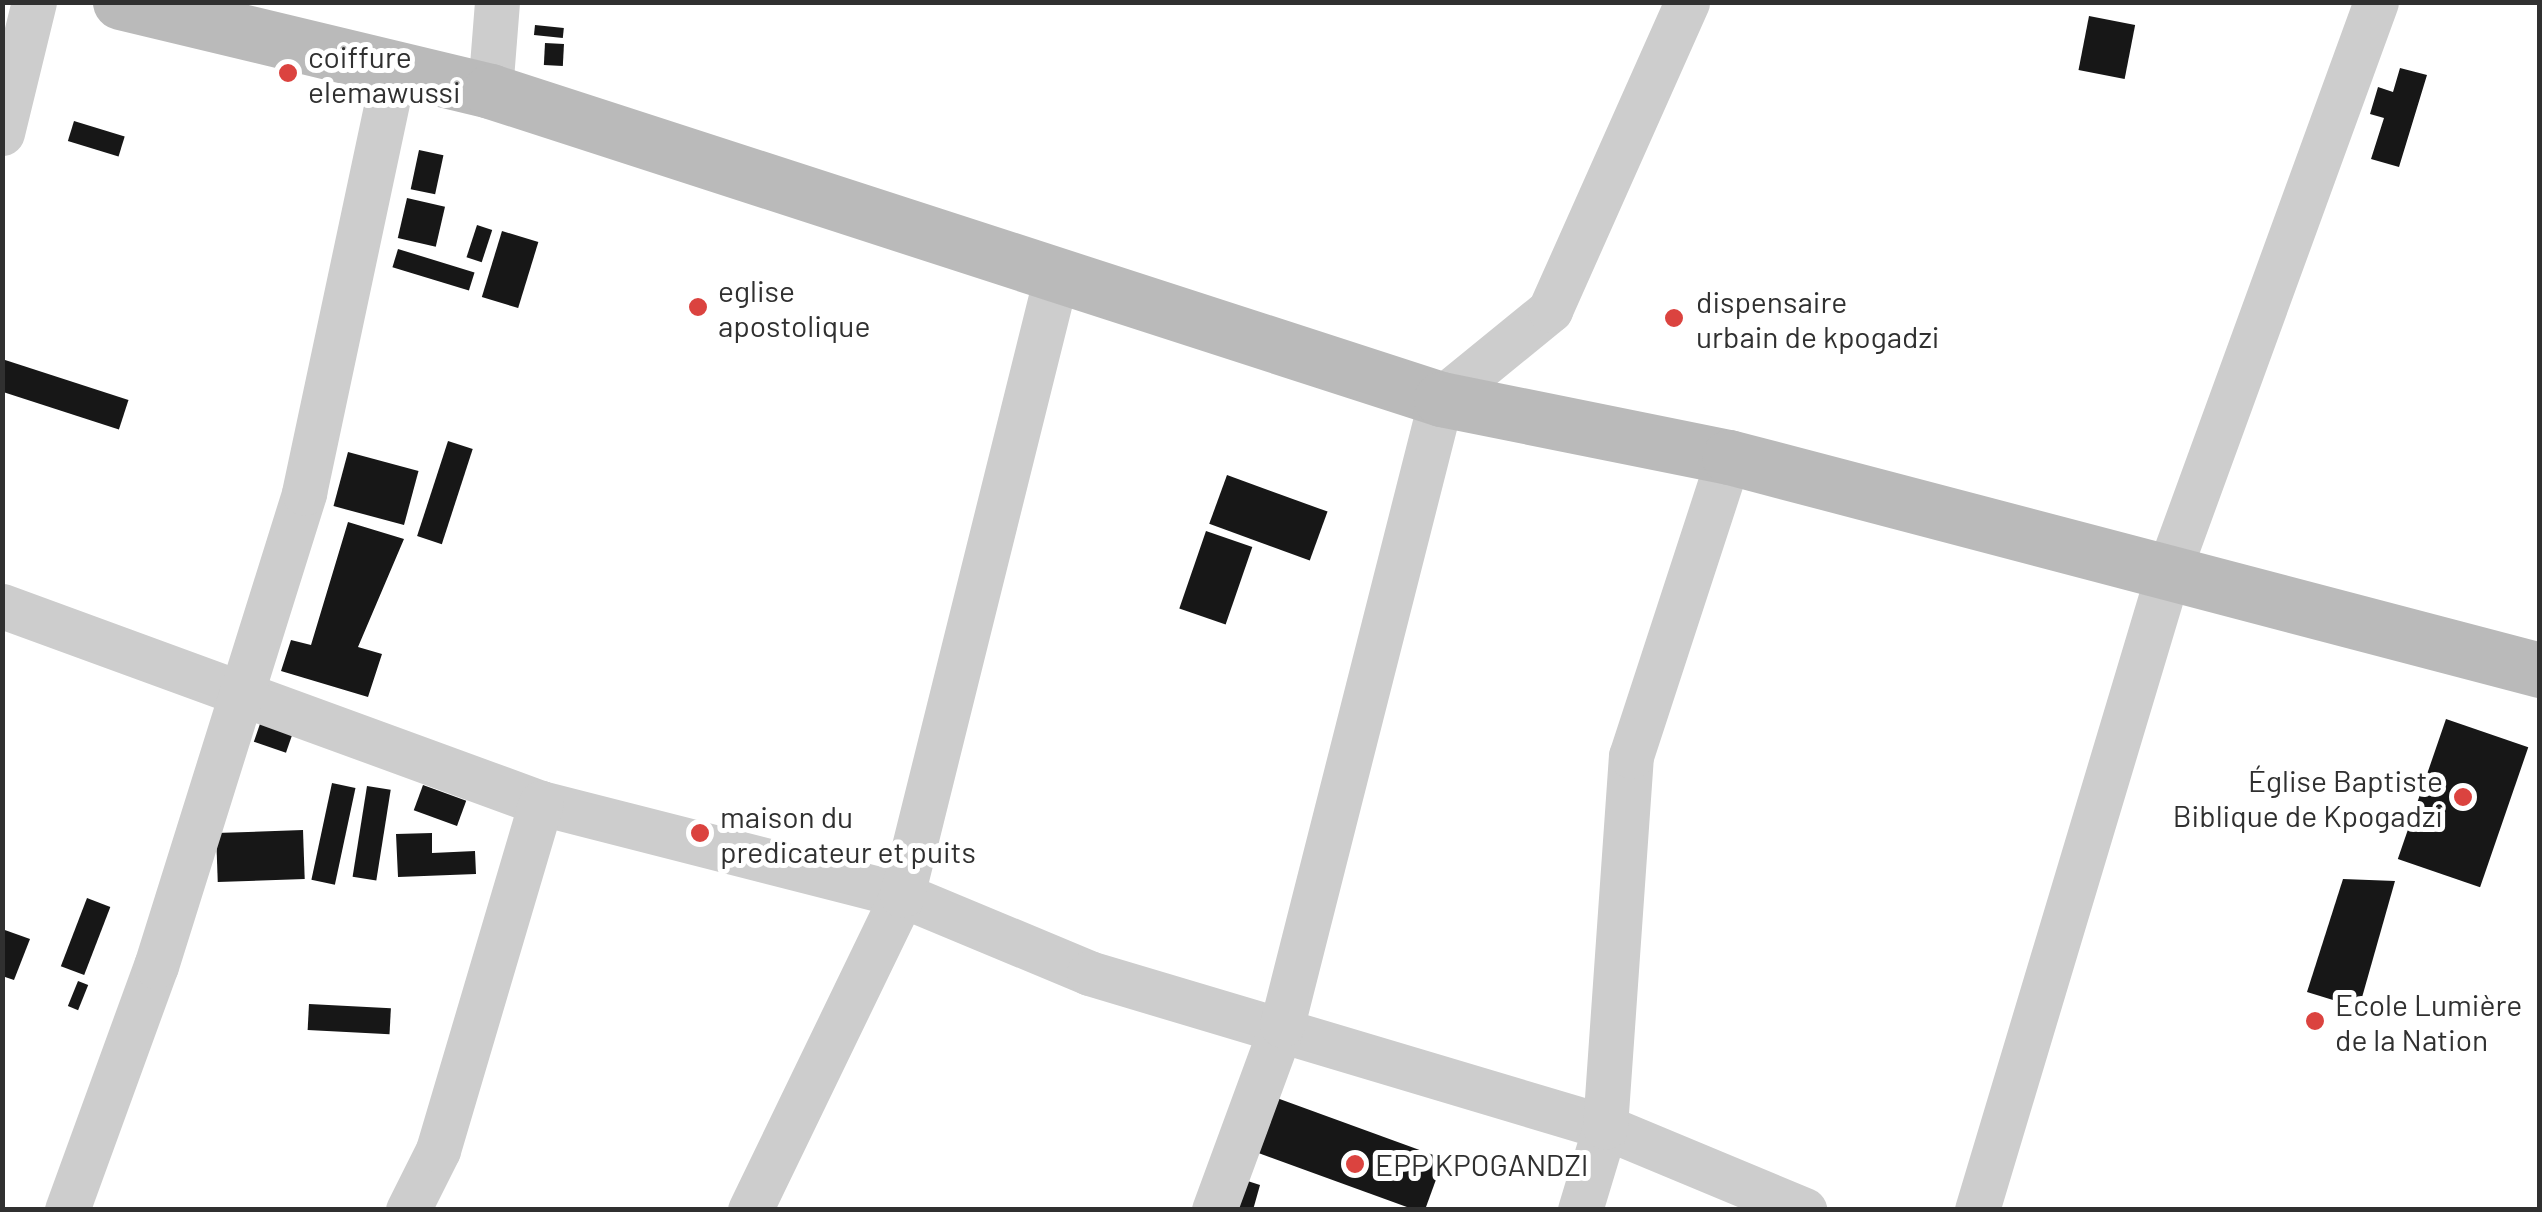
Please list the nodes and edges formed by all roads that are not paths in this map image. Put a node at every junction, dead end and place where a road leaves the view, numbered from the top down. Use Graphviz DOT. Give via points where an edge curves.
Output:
graph roads {
  1 [pos="34,2"];
  2 [pos="497,2"];
  3 [pos="1687,2"];
  4 [pos="2376,2"];
  5 [pos="145,6"];
  6 [pos="394,65"];
  7 [pos="490,90"];
  8 [pos="2,133"];
  9 [pos="1057,274"];
  10 [pos="1441,399"];
  11 [pos="1729,457"];
  12 [pos="2170,567"];
  13 [pos="2,606"];
  14 [pos="2538,664"];
  15 [pos="234,693"];
  16 [pos="541,803"];
  17 [pos="902,895"];
  18 [pos="1282,1024"];
  19 [pos="1606,1127"];
  20 [pos="67,1210"];
  21 [pos="408,1210"];
  22 [pos="750,1210"];
  23 [pos="1214,1210"];
  24 [pos="1580,1210"];
  25 [pos="1804,1210"];
  26 [pos="1977,1210"];
  1 -- 8 [label="street"];
  2 -- 7 [label="street"];
  3 -- 10 [label="street" via="1550,310"];
  4 -- 12 [label="street"];
  5 -- 6 [label="street"];
  6 -- 7 [label="street"];
  6 -- 15 [label="street" via="304,493"];
  7 -- 9 [label="street"];
  9 -- 10 [label="street"];
  9 -- 17 [label="street"];
  10 -- 11 [label="street"];
  10 -- 18 [label="street"];
  11 -- 12 [label="street"];
  11 -- 19 [label="street" via="1631,756"];
  12 -- 14 [label="street"];
  12 -- 26 [label="street"];
  13 -- 15 [label="street"];
  15 -- 16 [label="street"];
  15 -- 20 [label="street" via="156,966"];
  16 -- 17 [label="street"];
  16 -- 21 [label="street" via="438,1150"];
  17 -- 18 [label="street" via="1090,972"];
  17 -- 22 [label="street"];
  18 -- 19 [label="street"];
  18 -- 23 [label="street"];
  19 -- 24 [label="street"];
  19 -- 25 [label="street"];
}
